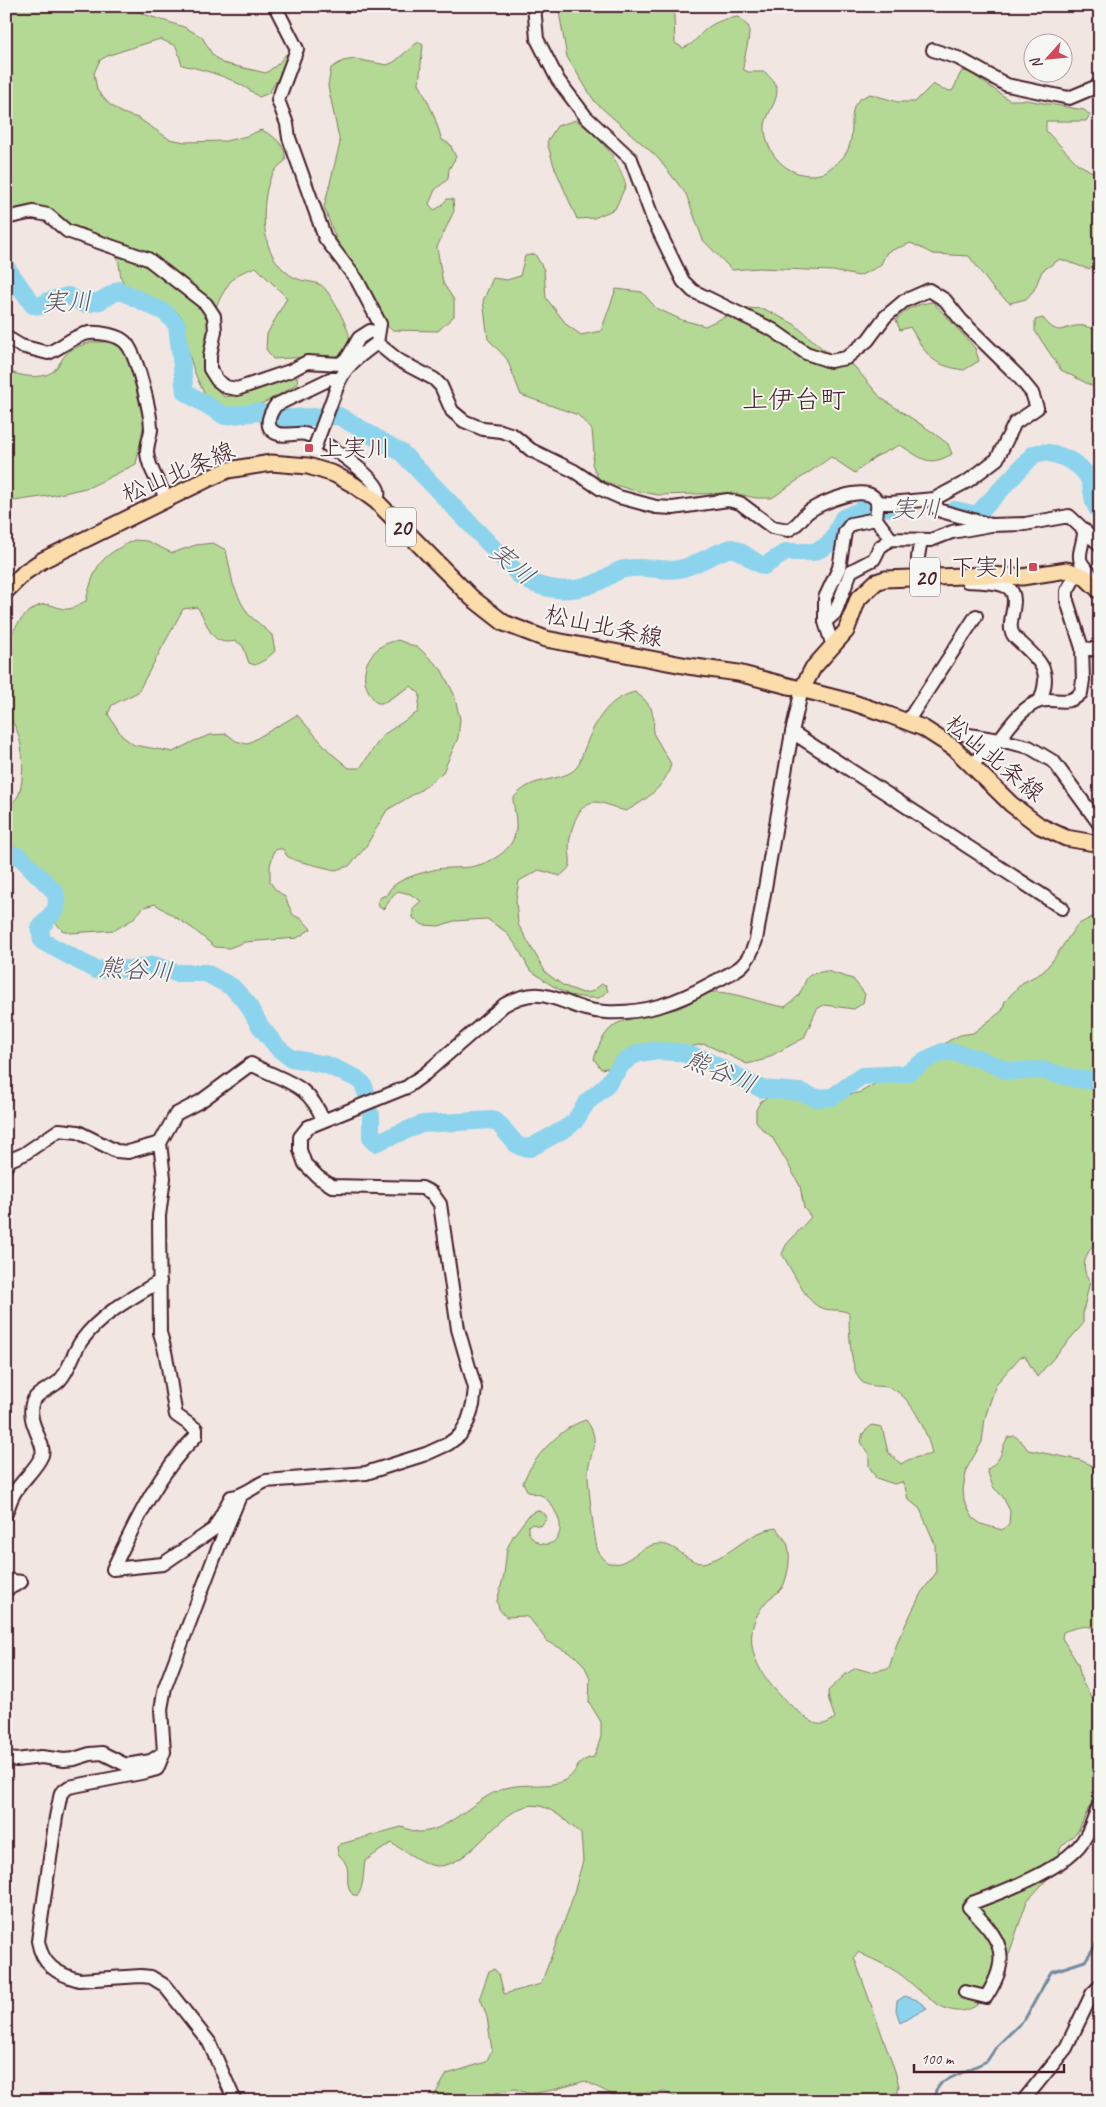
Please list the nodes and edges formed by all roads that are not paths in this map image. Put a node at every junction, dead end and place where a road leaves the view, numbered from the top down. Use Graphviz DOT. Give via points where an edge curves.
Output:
graph roads {
  1 [pos="274,6"];
  2 [pos="534,6"];
  3 [pos="933,50"];
  4 [pos="1100,85"];
  5 [pos="6,218"];
  6 [pos="6,337"];
  7 [pos="377,338"];
  8 [pos="338,383"];
  9 [pos="308,466"];
  10 [pos="166,498"];
  11 [pos="376,502"];
  12 [pos="935,503"];
  13 [pos="877,511"];
  14 [pos="991,525"];
  15 [pos="1084,530"];
  16 [pos="891,539"];
  17 [pos="921,541"];
  18 [pos="1100,546"];
  19 [pos="1077,573"];
  20 [pos="932,576"];
  21 [pos="952,576"];
  22 [pos="1097,588"];
  23 [pos="6,591"];
  24 [pos="976,616"];
  25 [pos="825,622"];
  26 [pos="833,646"];
  27 [pos="1082,648"];
  28 [pos="1100,650"];
  29 [pos="802,689"];
  30 [pos="1040,702"];
  31 [pos="907,722"];
  32 [pos="792,732"];
  33 [pos="957,733"];
  34 [pos="999,740"];
  35 [pos="972,764"];
  36 [pos="1100,825"];
  37 [pos="1100,844"];
  38 [pos="1062,908"];
  39 [pos="323,1120"];
  40 [pos="160,1143"];
  41 [pos="6,1166"];
  42 [pos="160,1281"];
  43 [pos="240,1496"];
  44 [pos="6,1513"];
  45 [pos="6,1580"];
  46 [pos="6,1590"];
  47 [pos="164,1752"];
  48 [pos="6,1758"];
  49 [pos="1100,1803"];
  50 [pos="1100,1986"];
  51 [pos="965,1992"];
  52 [pos="235,2101"];
  53 [pos="1023,2101"];
  1 -- 7 [label="street" via="297,49 278,100 325,238 357,280 380,324"];
  2 -- 12 [label="street" via="537,39 558,80 586,117 631,159 653,219 683,281 693,291 773,330 806,353 830,361 846,358 868,340 885,317 904,301 929,290 945,300 1032,393 1038,408 1015,423 997,459"];
  3 -- 4 [label="street" via="958,58 1006,85 1069,98"];
  5 -- 7 [label="street" via="33,212 48,215 67,231 148,259 206,304 214,316 210,369 226,387 237,389 307,362 340,364 359,338 370,331"];
  6 -- 10 [label="street" via="21,346 48,353 87,333 100,333 125,342 138,365 150,420 149,463"];
  7 -- 8 [label="street"];
  7 -- 13 [label="street" via="398,360 434,379 452,411 464,421 513,435 532,450 619,497 673,508 734,501 750,508 772,527 788,530 808,512 839,496 871,495"];
  8 -- 9 [label="street, bridge"];
  8 -- 11 [label="street" via="330,379 286,399 270,416 273,432 305,434 350,461 378,489"];
  9 -- 10 [label="main road, 松山北条線 / 20" via="272,463 228,470"];
  9 -- 11 [label="main road, 松山北条線 / 20" via="334,474"];
  10 -- 23 [label="main road, 松山北条線 / 20" via="43,560"];
  11 -- 29 [label="main road, 松山北条線 / 20" via="472,598 504,623 546,639 738,673"];
  12 -- 13 [label="street" via="896,503"];
  12 -- 14 [label="street" via="967,519"];
  13 -- 16 [label="street"];
  13 -- 25 [label="street" via="851,524 844,532 839,568 824,598"];
  14 -- 15 [label="street" via="1025,524 1069,516"];
  14 -- 17 [label="street"];
  15 -- 18 [label="street"];
  15 -- 22 [label="street" via="1081,562"];
  16 -- 17 [label="street"];
  16 -- 25 [label="street" via="880,547 874,559 851,571 835,613"];
  17 -- 20 [label="street" via="918,566 920,570 933,571"];
  19 -- 21 [label="main road, 20" via="1067,570 1022,576"];
  19 -- 22 [label="main road"];
  19 -- 27 [label="street" via="1067,591 1067,601"];
  20 -- 21 [label="main road, 20"];
  20 -- 26 [label="main road, 20" via="876,582 858,599 846,631"];
  21 -- 30 [label="street" via="958,580 1003,585 1010,590 1013,595 1011,629 1044,668 1045,689"];
  24 -- 31 [label="street"];
  25 -- 26 [label="street"];
  26 -- 29 [label="main road, 20" via="813,668"];
  27 -- 28 [label="street"];
  27 -- 30 [label="street" via="1081,693 1071,702"];
  29 -- 31 [label="main road, 松山北条線 / 20"];
  29 -- 32 [label="street"];
  30 -- 34 [label="street" via="1019,715"];
  31 -- 35 [label="main road, 松山北条線 / 20" via="935,734"];
  32 -- 38 [label="street"];
  32 -- 39 [label="street" via="758,932 752,954 744,966 664,1006 643,1011 586,1010 540,994 518,997 504,1005 407,1087"];
  33 -- 34 [label="street"];
  34 -- 35 [label="street"];
  34 -- 36 [label="street" via="1029,747 1054,762"];
  35 -- 37 [label="main road, 松山北条線 / 20" via="1011,804 1040,826 1066,838"];
  39 -- 40 [label="street" via="314,1101 299,1086 251,1064 201,1101 176,1114"];
  39 -- 43 [label="street" via="308,1127 300,1137 305,1164 318,1177 332,1186 422,1188 432,1193 440,1204 458,1329 474,1388 473,1405 460,1435 426,1454 366,1473 266,1481"];
  40 -- 41 [label="street" via="116,1152 78,1132 59,1130 10,1160"];
  40 -- 42 [label="street" via="164,1178 159,1216"];
  42 -- 43 [label="street" via="160,1333 172,1400 176,1415 196,1429 196,1436 164,1472 112,1569 163,1564 214,1529 231,1497"];
  42 -- 44 [label="street" via="100,1320 81,1340 61,1379 37,1396 32,1404 32,1424 43,1447 42,1455 15,1492"];
  43 -- 47 [label="street" via="165,1687 161,1709"];
  45 -- 46 [label="street" via="21,1582"];
  47 -- 48 [label="street" via="151,1760 126,1765 102,1753 64,1760 41,1756 16,1760"];
  47 -- 52 [label="street" via="157,1769 69,1787 61,1793 39,1930 40,1952 54,1970 78,1980 141,1976 151,1977 164,1985 209,2042"];
  49 -- 51 [label="street" via="1086,1837 1063,1861 1004,1891 972,1903 969,1908 990,1929 1001,1950 1000,1968 986,1996"];
  50 -- 53 [label="street" via="1092,1994 1066,2048"];
}
